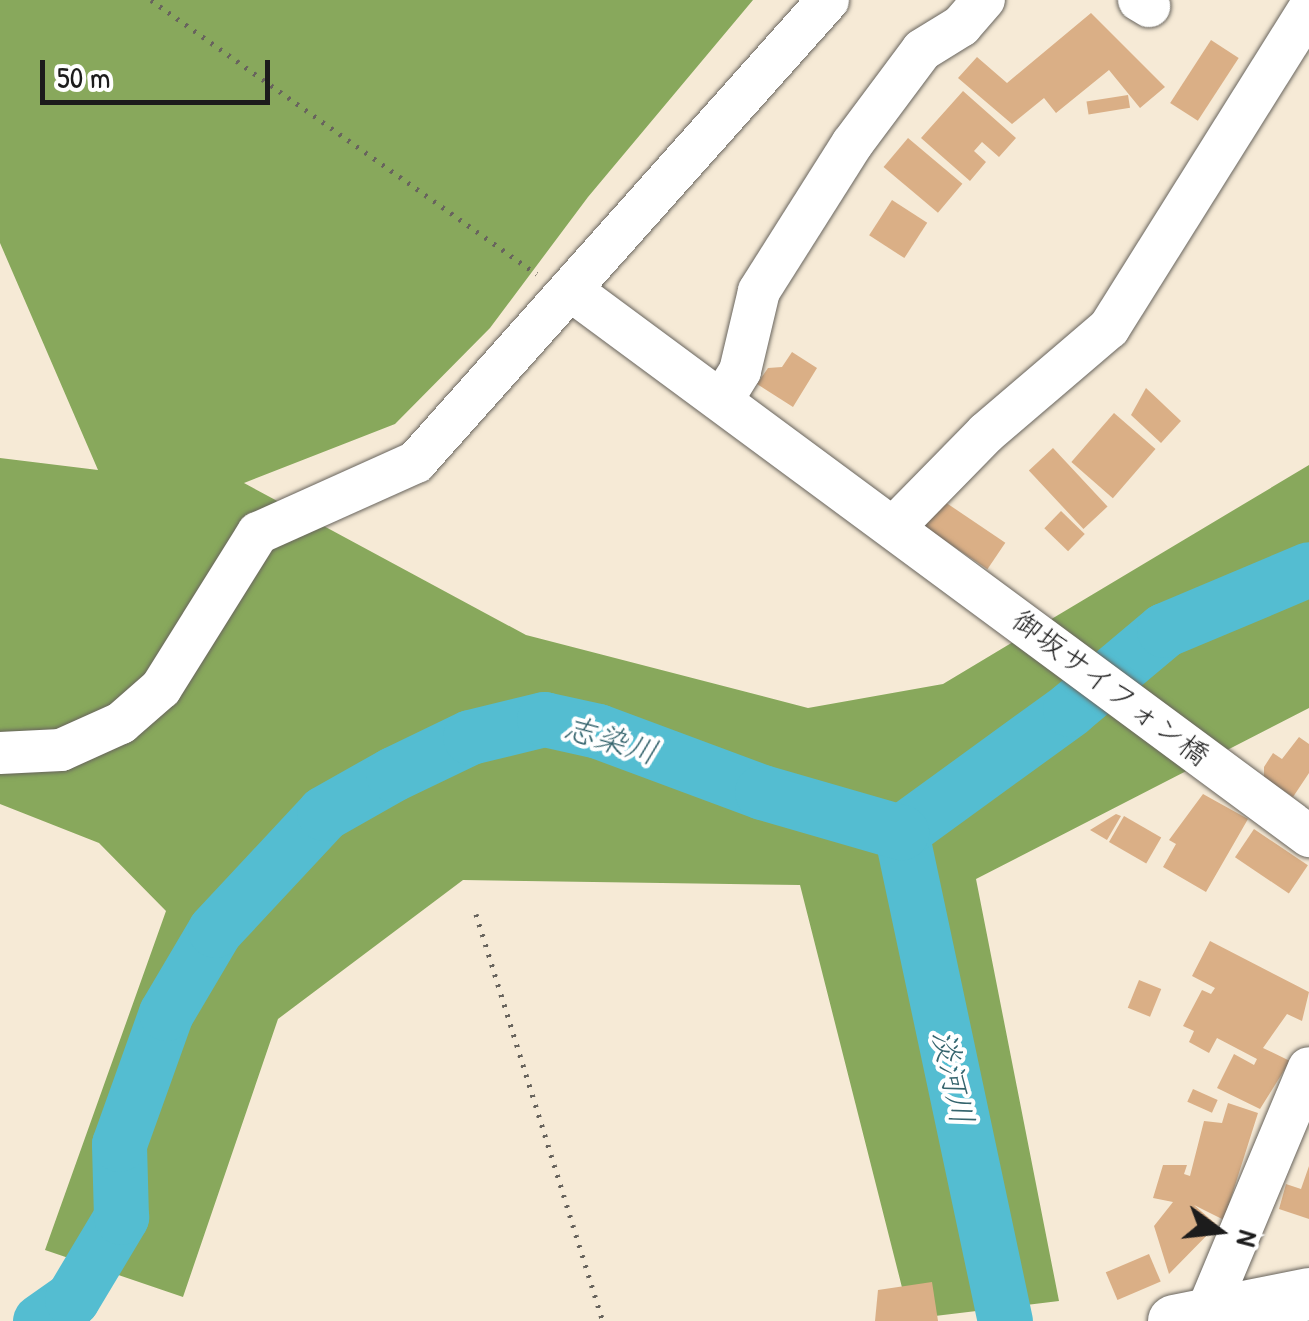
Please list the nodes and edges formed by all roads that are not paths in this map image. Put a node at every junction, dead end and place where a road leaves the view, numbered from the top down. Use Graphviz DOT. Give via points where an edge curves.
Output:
graph roads {
  1 [pos="828,0"];
  2 [pos="984,0"];
  3 [pos="1309,10"];
  4 [pos="572,291"];
  5 [pos="722,400"];
  6 [pos="895,526"];
  7 [pos="0,753"];
  8 [pos="1309,836"];
  9 [pos="1309,1068"];
  10 [pos="1309,1294"];
  11 [pos="1193,1318"];
  1 -- 4 [label="street"];
  2 -- 5 [label="street" via="961,26 922,50 852,144 760,291 740,372"];
  3 -- 6 [label="street" via="1109,328 986,432"];
  4 -- 5 [label="street, 御坂サイフォン橋"];
  4 -- 7 [label="street" via="416,462 258,533 162,688 120,724 60,750"];
  5 -- 6 [label="street, 御坂サイフォン橋"];
  6 -- 8 [label="street, 御坂サイフォン橋"];
  9 -- 11 [label="street"];
  10 -- 11 [label="main road"];
}
